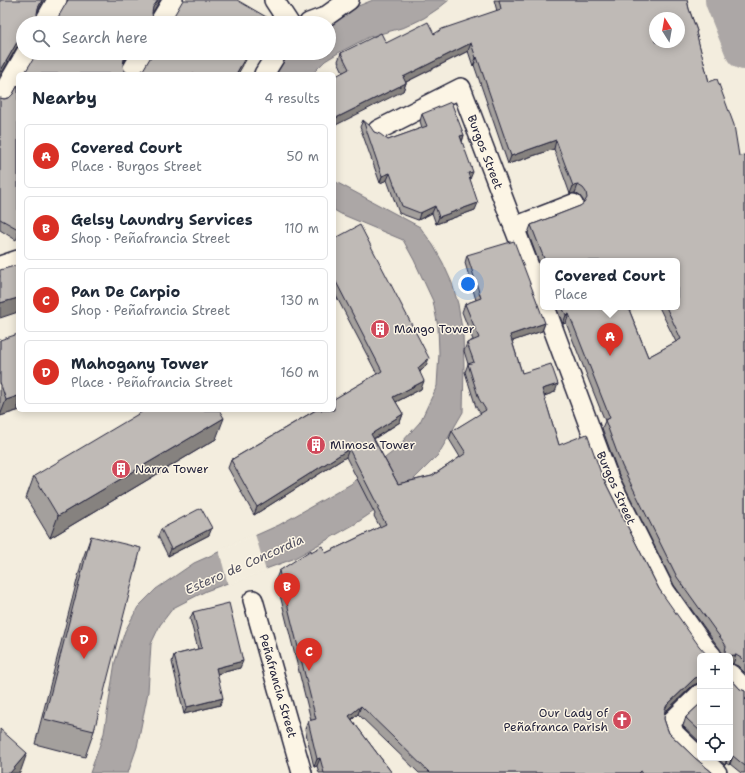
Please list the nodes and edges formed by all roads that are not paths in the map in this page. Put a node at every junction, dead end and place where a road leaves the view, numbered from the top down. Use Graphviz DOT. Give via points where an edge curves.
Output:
graph roads {
  1 [pos="57,0"];
  2 [pos="172,0"];
  3 [pos="274,0"];
  4 [pos="349,0"];
  5 [pos="48,16"];
  6 [pos="163,16"];
  7 [pos="284,16"];
  8 [pos="326,16"];
  9 [pos="22,60"];
  10 [pos="138,60"];
  11 [pos="273,60"];
  12 [pos="131,72"];
  13 [pos="265,72"];
  14 [pos="0,98"];
  15 [pos="378,130"];
  16 [pos="573,204"];
  17 [pos="514,227"];
  18 [pos="16,261"];
  19 [pos="0,266"];
  20 [pos="540,295"];
  21 [pos="546,310"];
  22 [pos="253,600"];
  23 [pos="709,653"];
  24 [pos="733,677"];
  25 [pos="745,689"];
  26 [pos="697,697"];
  27 [pos="697,755"];
  28 [pos="703,761"];
  29 [pos="302,773"];
  30 [pos="717,773"];
  1 -- 5 [label="street"];
  2 -- 6 [label="street"];
  3 -- 7 [label="street"];
  4 -- 8 [label="street"];
  9 -- 14 [label="street"];
  10 -- 12 [label="street"];
  11 -- 13 [label="street"];
  15 -- 17 [label="street, Burgos Street" via="460,88"];
  16 -- 17 [label="street"];
  17 -- 20 [label="street, Burgos Street"];
  18 -- 19 [label="street"];
  21 -- 23 [label="street, Burgos Street" via="609,479 665,591"];
  22 -- 29 [label="street, Peñafrancia Street"];
  24 -- 25 [label="street"];
  26 -- 27 [label="street" via="672,721 674,733"];
  28 -- 30 [label="street"];
}
